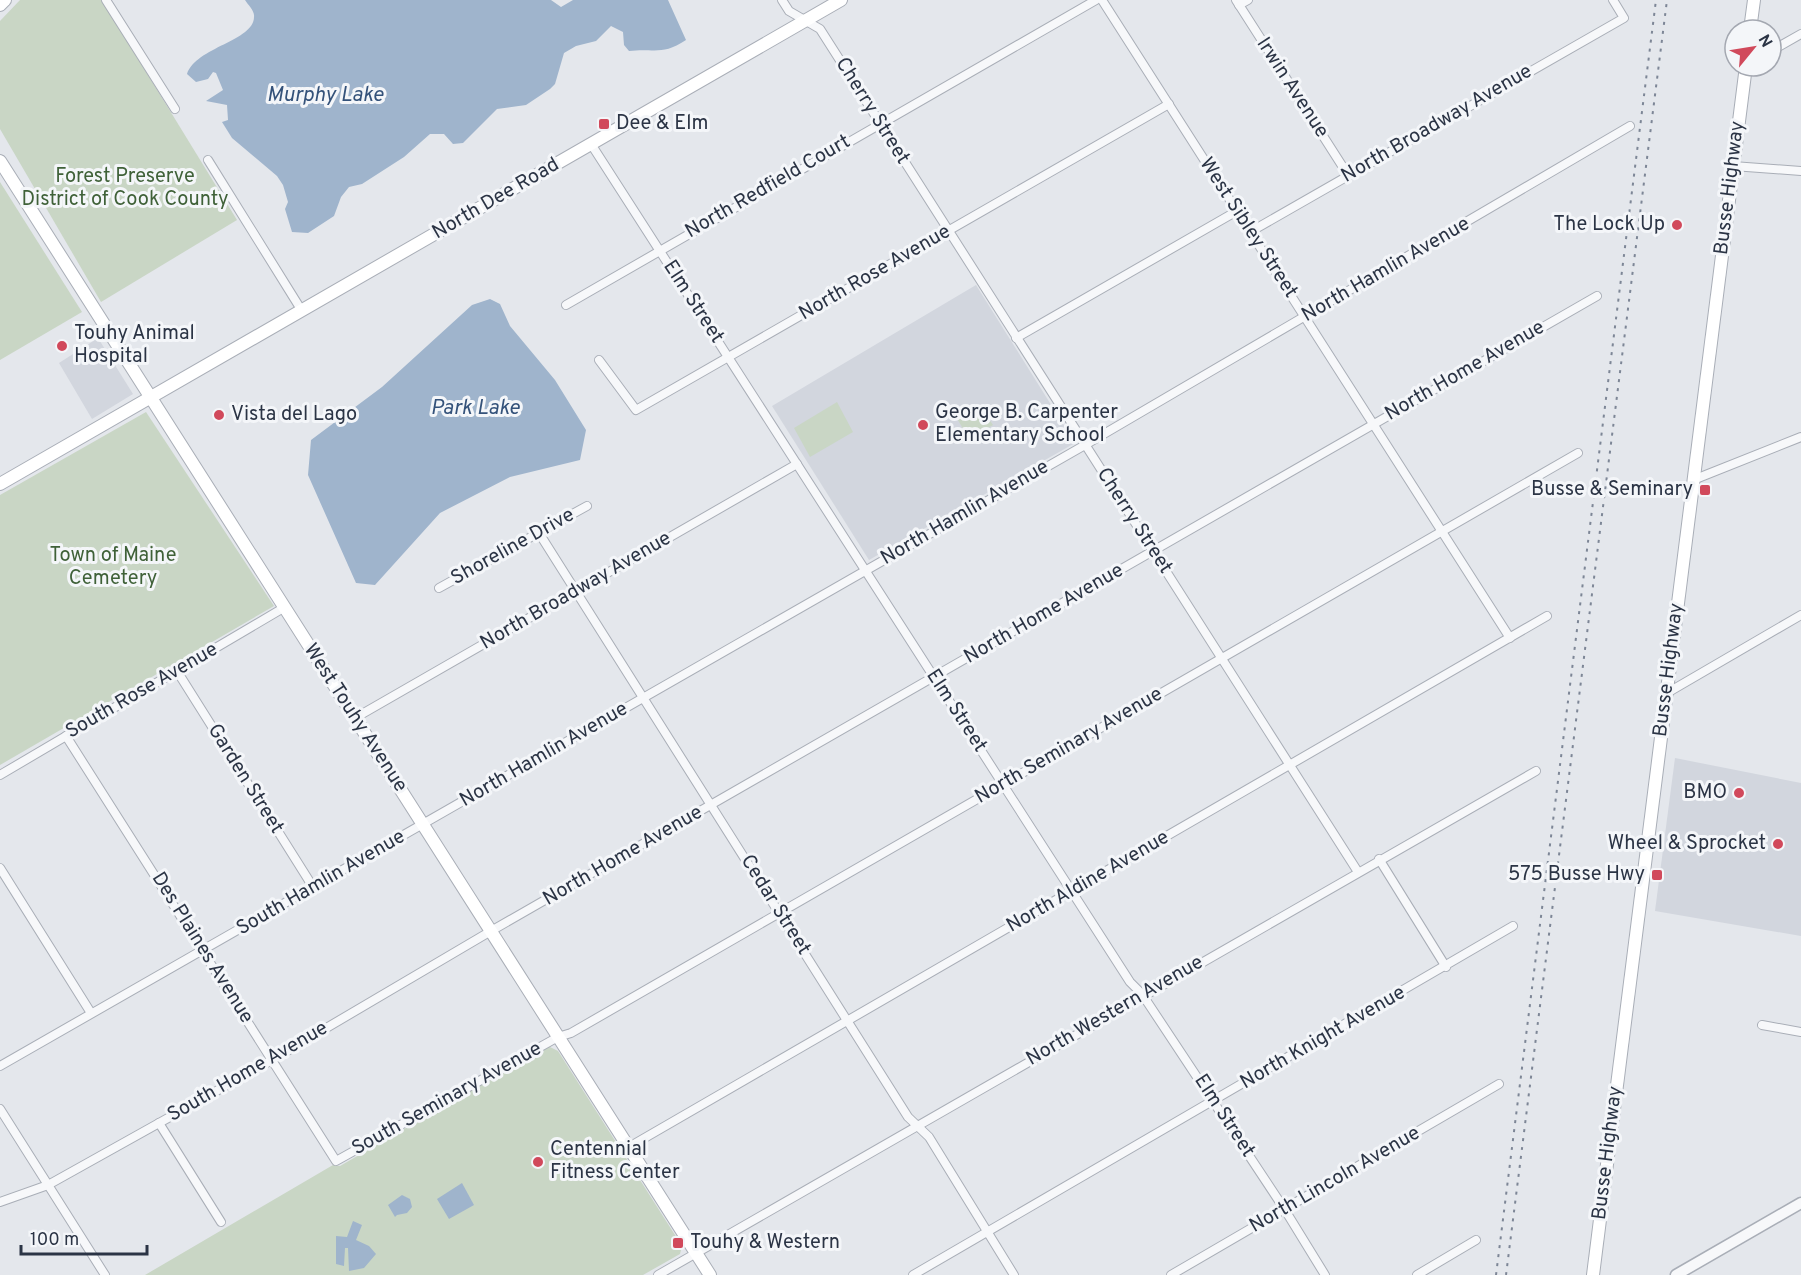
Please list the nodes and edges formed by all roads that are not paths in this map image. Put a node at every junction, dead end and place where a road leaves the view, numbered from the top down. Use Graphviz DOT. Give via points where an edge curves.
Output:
graph roads {
  1 [pos="5,0"];
  2 [pos="106,0"];
  3 [pos="782,0"];
  4 [pos="841,0"];
  5 [pos="1096,0"];
  6 [pos="1102,0"];
  7 [pos="1248,0"];
  8 [pos="1612,0"];
  9 [pos="1754,0"];
  10 [pos="1237,3"];
  11 [pos="0,5"];
  12 [pos="1752,18"];
  13 [pos="806,20"];
  14 [pos="1801,34"];
  15 [pos="1783,44"];
  16 [pos="1744,78"];
  17 [pos="1169,104"];
  18 [pos="176,109"];
  19 [pos="880,123"];
  20 [pos="1630,126"];
  21 [pos="591,144"];
  22 [pos="208,160"];
  23 [pos="0,161"];
  24 [pos="1733,166"];
  25 [pos="1801,171"];
  26 [pos="1348,175"];
  27 [pos="1237,211"];
  28 [pos="949,231"];
  29 [pos="1251,232"];
  30 [pos="660,250"];
  31 [pos="1597,296"];
  32 [pos="566,304"];
  33 [pos="302,311"];
  34 [pos="1305,317"];
  35 [pos="1016,338"];
  36 [pos="728,357"];
  37 [pos="599,360"];
  38 [pos="151,398"];
  39 [pos="1373,424"];
  40 [pos="1801,437"];
  41 [pos="1085,445"];
  42 [pos="1578,453"];
  43 [pos="797,464"];
  44 [pos="1694,480"];
  45 [pos="0,484"];
  46 [pos="587,506"];
  47 [pos="1442,531"];
  48 [pos="538,533"];
  49 [pos="1153,551"];
  50 [pos="865,571"];
  51 [pos="439,588"];
  52 [pos="576,591"];
  53 [pos="285,607"];
  54 [pos="1801,615"];
  55 [pos="1547,616"];
  56 [pos="1510,638"];
  57 [pos="1221,658"];
  58 [pos="177,671"];
  59 [pos="934,677"];
  60 [pos="1666,693"];
  61 [pos="644,698"];
  62 [pos="355,718"];
  63 [pos="66,736"];
  64 [pos="1290,765"];
  65 [pos="1536,771"];
  66 [pos="0,775"];
  67 [pos="1003,784"];
  68 [pos="712,804"];
  69 [pos="423,825"];
  70 [pos="1379,860"];
  71 [pos="0,868"];
  72 [pos="1358,872"];
  73 [pos="313,887"];
  74 [pos="1071,891"];
  75 [pos="780,912"];
  76 [pos="1513,926"];
  77 [pos="491,931"];
  78 [pos="204,950"];
  79 [pos="1446,967"];
  80 [pos="1142,994"];
  81 [pos="91,1013"];
  82 [pos="848,1021"];
  83 [pos="1762,1025"];
  84 [pos="1801,1032"];
  85 [pos="558,1037"];
  86 [pos="272,1060"];
  87 [pos="0,1066"];
  88 [pos="1499,1084"];
  89 [pos="1214,1100"];
  90 [pos="0,1110"];
  91 [pos="159,1123"];
  92 [pos="918,1127"];
  93 [pos="629,1147"];
  94 [pos="336,1161"];
  95 [pos="48,1185"];
  96 [pos="0,1202"];
  97 [pos="1801,1203"];
  98 [pos="1285,1210"];
  99 [pos="221,1222"];
  100 [pos="988,1231"];
  101 [pos="1476,1240"];
  102 [pos="696,1253"];
  103 [pos="1595,1272"];
  104 [pos="105,1275"];
  105 [pos="658,1275"];
  106 [pos="710,1275"];
  107 [pos="913,1275"];
  108 [pos="1014,1275"];
  109 [pos="1171,1275"];
  110 [pos="1324,1275"];
  111 [pos="1417,1275"];
  112 [pos="1676,1275"];
  1 -- 11 [label="main road"];
  2 -- 18 [label="street"];
  3 -- 13 [label="street, Cherry Street" via="789,11"];
  4 -- 13 [label="main road, North Dee Road"];
  5 -- 19 [label="street, North Redfield Court"];
  6 -- 17 [label="street, West Sibley Street"];
  7 -- 10 [label="street"];
  8 -- 26 [label="street, North Broadway Avenue" via="1624,18"];
  9 -- 12 [label="main road"];
  10 -- 26 [label="street, Irwin Avenue"];
  13 -- 19 [label="street, Cherry Street" via="820,29"];
  13 -- 21 [label="main road, North Dee Road"];
  14 -- 15 [label="street"];
  16 -- 24 [label="main road, Busse Highway"];
  17 -- 27 [label="street, West Sibley Street"];
  17 -- 28 [label="street, North Rose Avenue"];
  19 -- 28 [label="street, Cherry Street"];
  19 -- 30 [label="street, North Redfield Court"];
  20 -- 34 [label="street, North Hamlin Avenue"];
  21 -- 30 [label="street, Elm Street"];
  21 -- 33 [label="main road, North Dee Road"];
  22 -- 33 [label="street"];
  23 -- 38 [label="main road, West Touhy Avenue"];
  24 -- 25 [label="street"];
  24 -- 44 [label="main road, Busse Highway"];
  26 -- 29 [label="street, North Broadway Avenue"];
  27 -- 29 [label="street, West Sibley Street"];
  27 -- 35 [label="street"];
  28 -- 35 [label="street, Cherry Street"];
  28 -- 36 [label="street, North Rose Avenue"];
  29 -- 34 [label="street, West Sibley Street"];
  30 -- 32 [label="street, North Redfield Court"];
  30 -- 36 [label="street, Elm Street"];
  31 -- 39 [label="street, North Home Avenue"];
  33 -- 38 [label="main road, North Dee Road"];
  34 -- 39 [label="street, West Sibley Street"];
  34 -- 41 [label="street, North Hamlin Avenue"];
  35 -- 41 [label="street, Cherry Street"];
  36 -- 37 [label="street, North Rose Avenue" via="636,411"];
  36 -- 43 [label="street, Elm Street"];
  38 -- 45 [label="main road, North Dee Road"];
  38 -- 53 [label="main road, West Touhy Avenue"];
  39 -- 47 [label="street, West Sibley Street"];
  39 -- 49 [label="street, North Home Avenue"];
  40 -- 44 [label="street"];
  41 -- 49 [label="street, Cherry Street"];
  41 -- 50 [label="street, North Hamlin Avenue"];
  42 -- 47 [label="street, North Seminary Avenue"];
  43 -- 50 [label="street, Elm Street"];
  43 -- 52 [label="street, North Broadway Avenue"];
  44 -- 60 [label="main road, Busse Highway"];
  46 -- 48 [label="street, Shoreline Drive"];
  47 -- 56 [label="street, West Sibley Street"];
  47 -- 57 [label="street, North Seminary Avenue"];
  48 -- 51 [label="street, Shoreline Drive"];
  48 -- 52 [label="street, Cedar Street"];
  49 -- 57 [label="street, Cherry Street"];
  49 -- 59 [label="street, North Home Avenue"];
  50 -- 59 [label="street, Elm Street"];
  50 -- 61 [label="street, North Hamlin Avenue"];
  52 -- 61 [label="street, Cedar Street"];
  52 -- 62 [label="street, North Broadway Avenue"];
  53 -- 58 [label="street, South Rose Avenue"];
  53 -- 62 [label="main road, West Touhy Avenue"];
  54 -- 60 [label="street"];
  55 -- 56 [label="street, North Aldine Avenue"];
  56 -- 64 [label="street, North Aldine Avenue"];
  57 -- 64 [label="street, Cherry Street"];
  57 -- 67 [label="street, North Seminary Avenue"];
  58 -- 63 [label="street, South Rose Avenue"];
  58 -- 73 [label="street, Garden Street"];
  59 -- 67 [label="street, Elm Street"];
  59 -- 68 [label="street, North Home Avenue"];
  60 -- 103 [label="main road, Busse Highway"];
  61 -- 68 [label="street, Cedar Street"];
  61 -- 69 [label="street, North Hamlin Avenue"];
  62 -- 69 [label="main road, West Touhy Avenue"];
  63 -- 66 [label="street, South Rose Avenue"];
  63 -- 78 [label="street, Des Plaines Avenue"];
  64 -- 72 [label="street, Cherry Street"];
  64 -- 74 [label="street, North Aldine Avenue"];
  65 -- 70 [label="street, North Western Avenue"];
  67 -- 74 [label="street, Elm Street"];
  67 -- 75 [label="street, North Seminary Avenue"];
  68 -- 75 [label="street, Cedar Street"];
  68 -- 77 [label="street, North Home Avenue"];
  69 -- 73 [label="street, South Hamlin Avenue"];
  69 -- 77 [label="main road, West Touhy Avenue"];
  70 -- 72 [label="street, North Western Avenue"];
  70 -- 79 [label="street"];
  71 -- 81 [label="street"];
  72 -- 80 [label="street, North Western Avenue"];
  73 -- 78 [label="street, South Hamlin Avenue"];
  74 -- 80 [label="street, Elm Street" via="1130,982"];
  74 -- 82 [label="street, North Aldine Avenue"];
  75 -- 82 [label="street, Cedar Street"];
  75 -- 85 [label="street, North Seminary Avenue"];
  76 -- 79 [label="street, North Knight Avenue"];
  77 -- 85 [label="main road, West Touhy Avenue"];
  77 -- 86 [label="street, South Home Avenue"];
  78 -- 81 [label="street, South Hamlin Avenue"];
  78 -- 86 [label="street, Des Plaines Avenue"];
  79 -- 89 [label="street, North Knight Avenue"];
  80 -- 89 [label="street, Elm Street"];
  80 -- 92 [label="street, North Western Avenue"];
  81 -- 87 [label="street, South Hamlin Avenue"];
  82 -- 92 [label="street, Cedar Street"];
  82 -- 93 [label="street, North Aldine Avenue"];
  83 -- 84 [label="street"];
  85 -- 93 [label="main road, West Touhy Avenue"];
  85 -- 94 [label="street, South Seminary Avenue"];
  86 -- 91 [label="street, South Home Avenue"];
  86 -- 94 [label="street, Des Plaines Avenue"];
  88 -- 98 [label="street, North Lincoln Avenue"];
  89 -- 98 [label="street, Elm Street"];
  89 -- 100 [label="street, North Knight Avenue"];
  90 -- 95 [label="street"];
  91 -- 95 [label="street, South Home Avenue"];
  91 -- 99 [label="street"];
  92 -- 100 [label="street, Cedar Street" via="929,1137"];
  92 -- 102 [label="street, North Western Avenue"];
  93 -- 102 [label="main road, West Touhy Avenue"];
  95 -- 96 [label="street, South Home Avenue"];
  95 -- 104 [label="street"];
  97 -- 112 [label="street"];
  98 -- 109 [label="street, North Lincoln Avenue"];
  98 -- 110 [label="street, Elm Street"];
  100 -- 107 [label="street, North Knight Avenue"];
  100 -- 108 [label="street, Cedar Street"];
  101 -- 111 [label="street"];
  102 -- 105 [label="street, North Western Avenue"];
  102 -- 106 [label="main road, West Touhy Avenue"];
}
